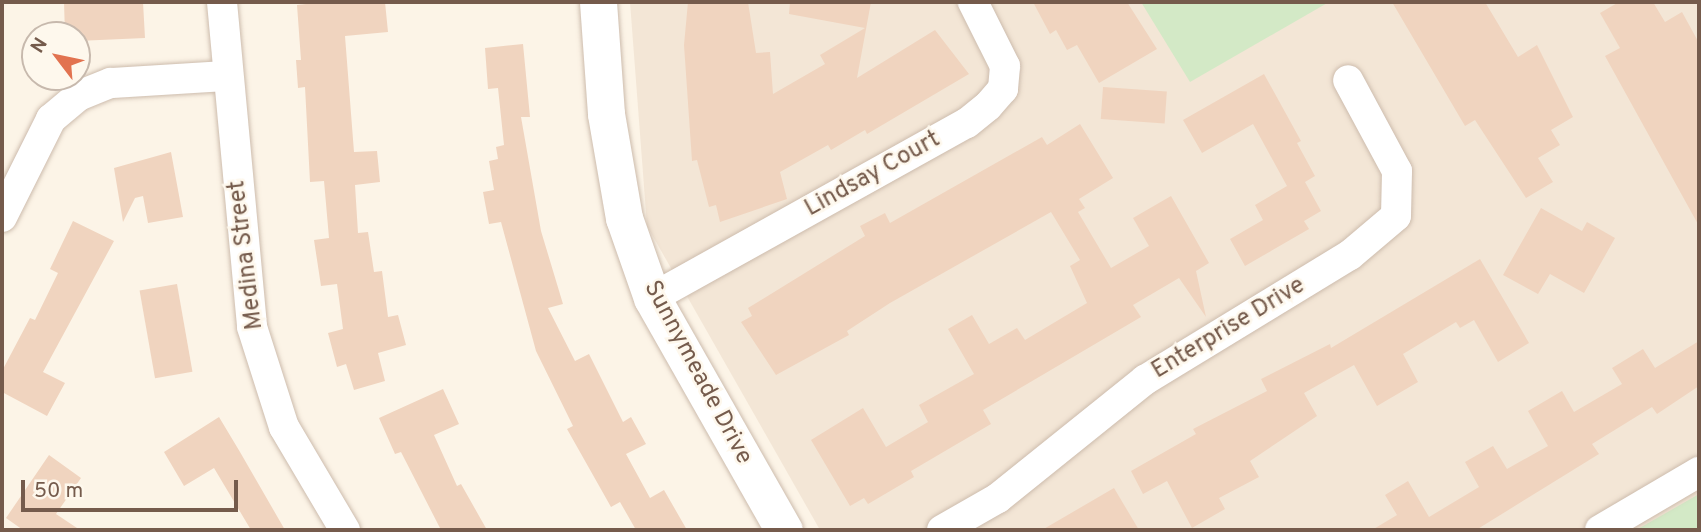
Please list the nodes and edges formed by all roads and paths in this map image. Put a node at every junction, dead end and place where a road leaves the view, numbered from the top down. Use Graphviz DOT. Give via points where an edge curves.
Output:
graph roads {
  1 [pos="222,2"];
  2 [pos="598,2"];
  3 [pos="973,2"];
  4 [pos="227,76"];
  5 [pos="1348,80"];
  6 [pos="2,217"];
  7 [pos="652,298"];
  8 [pos="1699,472"];
  9 [pos="345,530"];
  10 [pos="784,530"];
  11 [pos="942,530"];
  12 [pos="1600,530"];
  1 -- 4 [label="street, Medina Street"];
  2 -- 7 [label="street, Sunnymeade Drive" via="606,114 624,218"];
  3 -- 7 [label="street, Lindsay Court" via="1005,66 1003,89 988,106 967,123"];
  4 -- 6 [label="street" via="111,83 78,96 51,119"];
  4 -- 9 [label="street, Medina Street" via="252,327 284,427"];
  5 -- 11 [label="street, Enterprise Drive" via="1396,171 1396,216 1350,256 1145,380 998,498"];
  7 -- 10 [label="street, Sunnymeade Drive"];
  8 -- 12 [label="street"];
}
